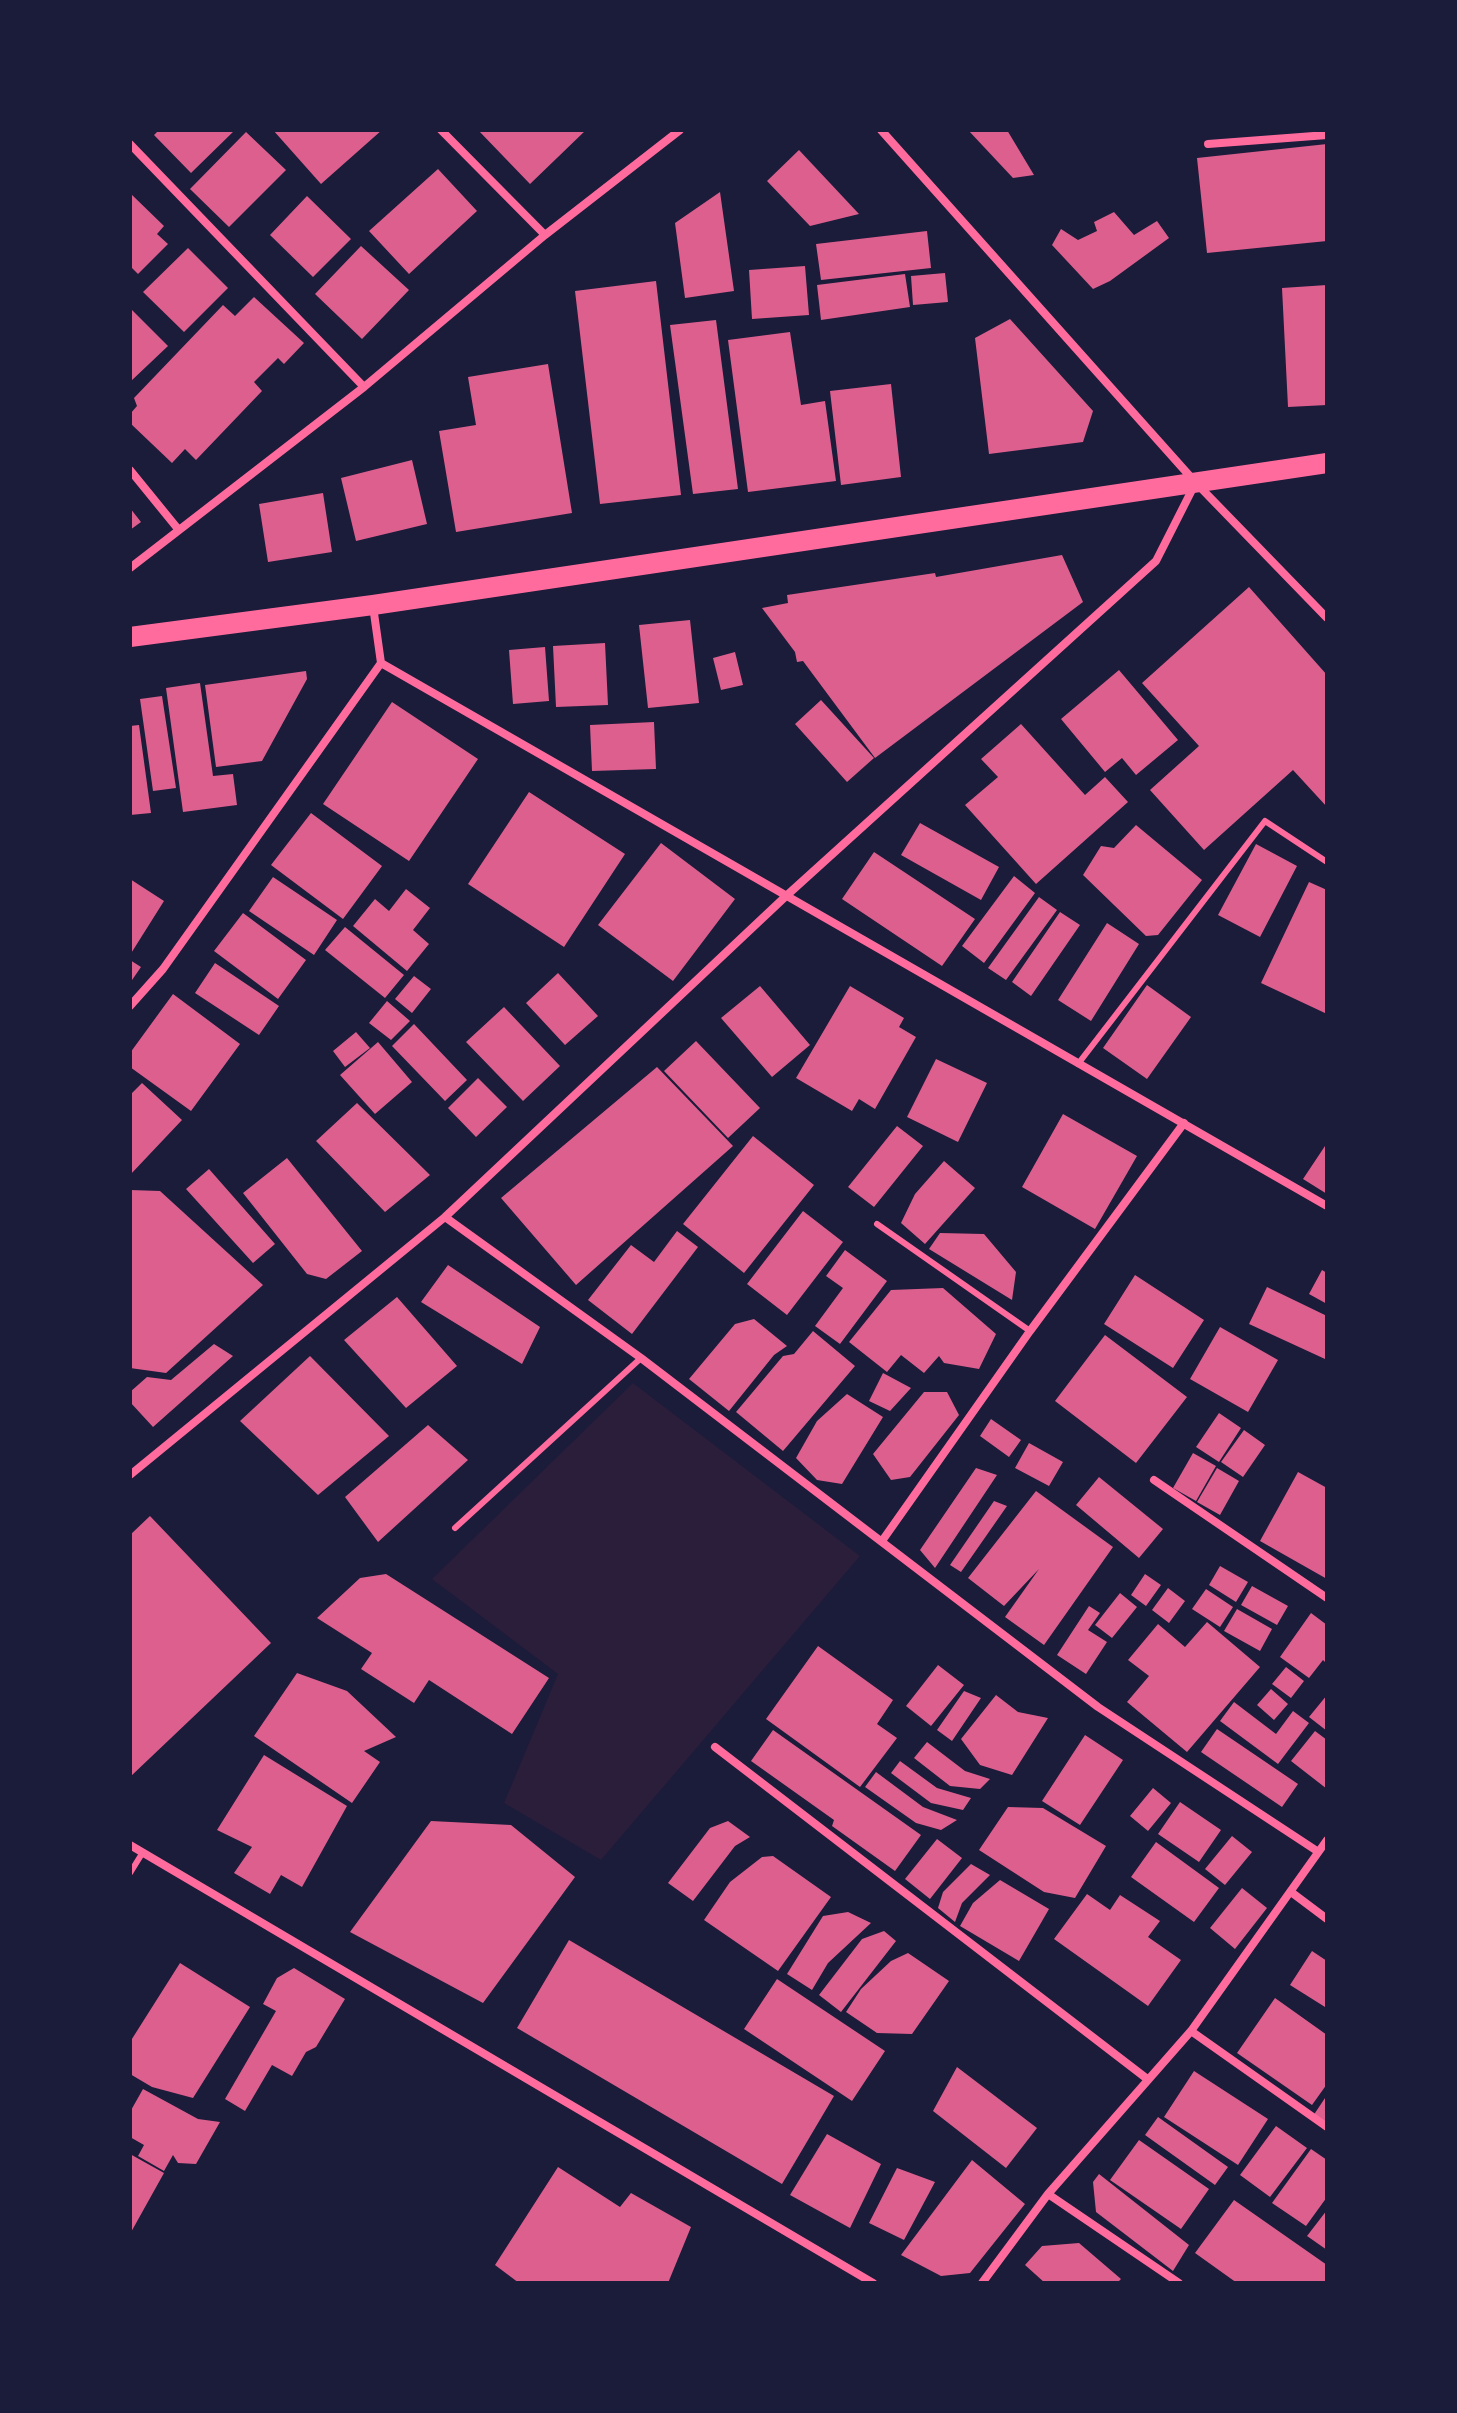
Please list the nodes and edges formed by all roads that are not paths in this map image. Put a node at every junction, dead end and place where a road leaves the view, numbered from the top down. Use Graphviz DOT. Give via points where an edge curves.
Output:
graph roads {
  1 [pos="441,130"];
  2 [pos="680,130"];
  3 [pos="881,130"];
  4 [pos="1327,135"];
  5 [pos="130,144"];
  6 [pos="1208,144"];
  7 [pos="545,235"];
  8 [pos="364,387"];
  9 [pos="1327,463"];
  10 [pos="130,470"];
  11 [pos="1196,483"];
  12 [pos="178,529"];
  13 [pos="130,568"];
  14 [pos="373,605"];
  15 [pos="1327,618"];
  16 [pos="130,637"];
  17 [pos="381,663"];
  18 [pos="1327,862"];
  19 [pos="785,897"];
  20 [pos="130,1006"];
  21 [pos="1078,1064"];
  22 [pos="1184,1123"];
  23 [pos="1327,1206"];
  24 [pos="445,1217"];
  25 [pos="877,1224"];
  26 [pos="1030,1331"];
  27 [pos="641,1358"];
  28 [pos="130,1475"];
  29 [pos="1154,1480"];
  30 [pos="455,1528"];
  31 [pos="882,1541"];
  32 [pos="1327,1598"];
  33 [pos="715,1747"];
  34 [pos="1327,1840"];
  35 [pos="130,1845"];
  36 [pos="1317,1851"];
  37 [pos="143,1852"];
  38 [pos="130,1873"];
  39 [pos="1291,1892"];
  40 [pos="1327,1919"];
  41 [pos="1191,2031"];
  42 [pos="1146,2078"];
  43 [pos="1327,2127"];
  44 [pos="1048,2194"];
  45 [pos="873,2283"];
  46 [pos="982,2283"];
  47 [pos="1179,2283"];
  1 -- 7 [label="street"];
  2 -- 7 [label="street"];
  3 -- 11 [label="street"];
  4 -- 6 [label="street"];
  5 -- 8 [label="street"];
  7 -- 8 [label="street"];
  8 -- 12 [label="street"];
  9 -- 11 [label="main road"];
  10 -- 12 [label="street"];
  11 -- 14 [label="main road"];
  11 -- 15 [label="street"];
  11 -- 19 [label="street" via="1156,561"];
  12 -- 13 [label="street"];
  14 -- 16 [label="main road"];
  14 -- 17 [label="street"];
  17 -- 19 [label="street"];
  17 -- 20 [label="street" via="163,969"];
  18 -- 21 [label="lane" via="1265,821"];
  19 -- 21 [label="street"];
  19 -- 24 [label="street"];
  21 -- 22 [label="street"];
  22 -- 23 [label="street"];
  22 -- 26 [label="street"];
  24 -- 27 [label="street"];
  24 -- 28 [label="street"];
  25 -- 26 [label="lane"];
  26 -- 31 [label="street"];
  27 -- 30 [label="lane"];
  27 -- 31 [label="street"];
  29 -- 32 [label="street"];
  31 -- 36 [label="street" via="1098,1707"];
  33 -- 42 [label="street"];
  34 -- 36 [label="street"];
  35 -- 37 [label="street"];
  36 -- 39 [label="street"];
  37 -- 38 [label="lane"];
  37 -- 45 [label="street"];
  39 -- 40 [label="street"];
  39 -- 41 [label="street"];
  41 -- 42 [label="street"];
  41 -- 43 [label="street"];
  42 -- 44 [label="street"];
  44 -- 46 [label="street"];
  44 -- 47 [label="street"];
}
